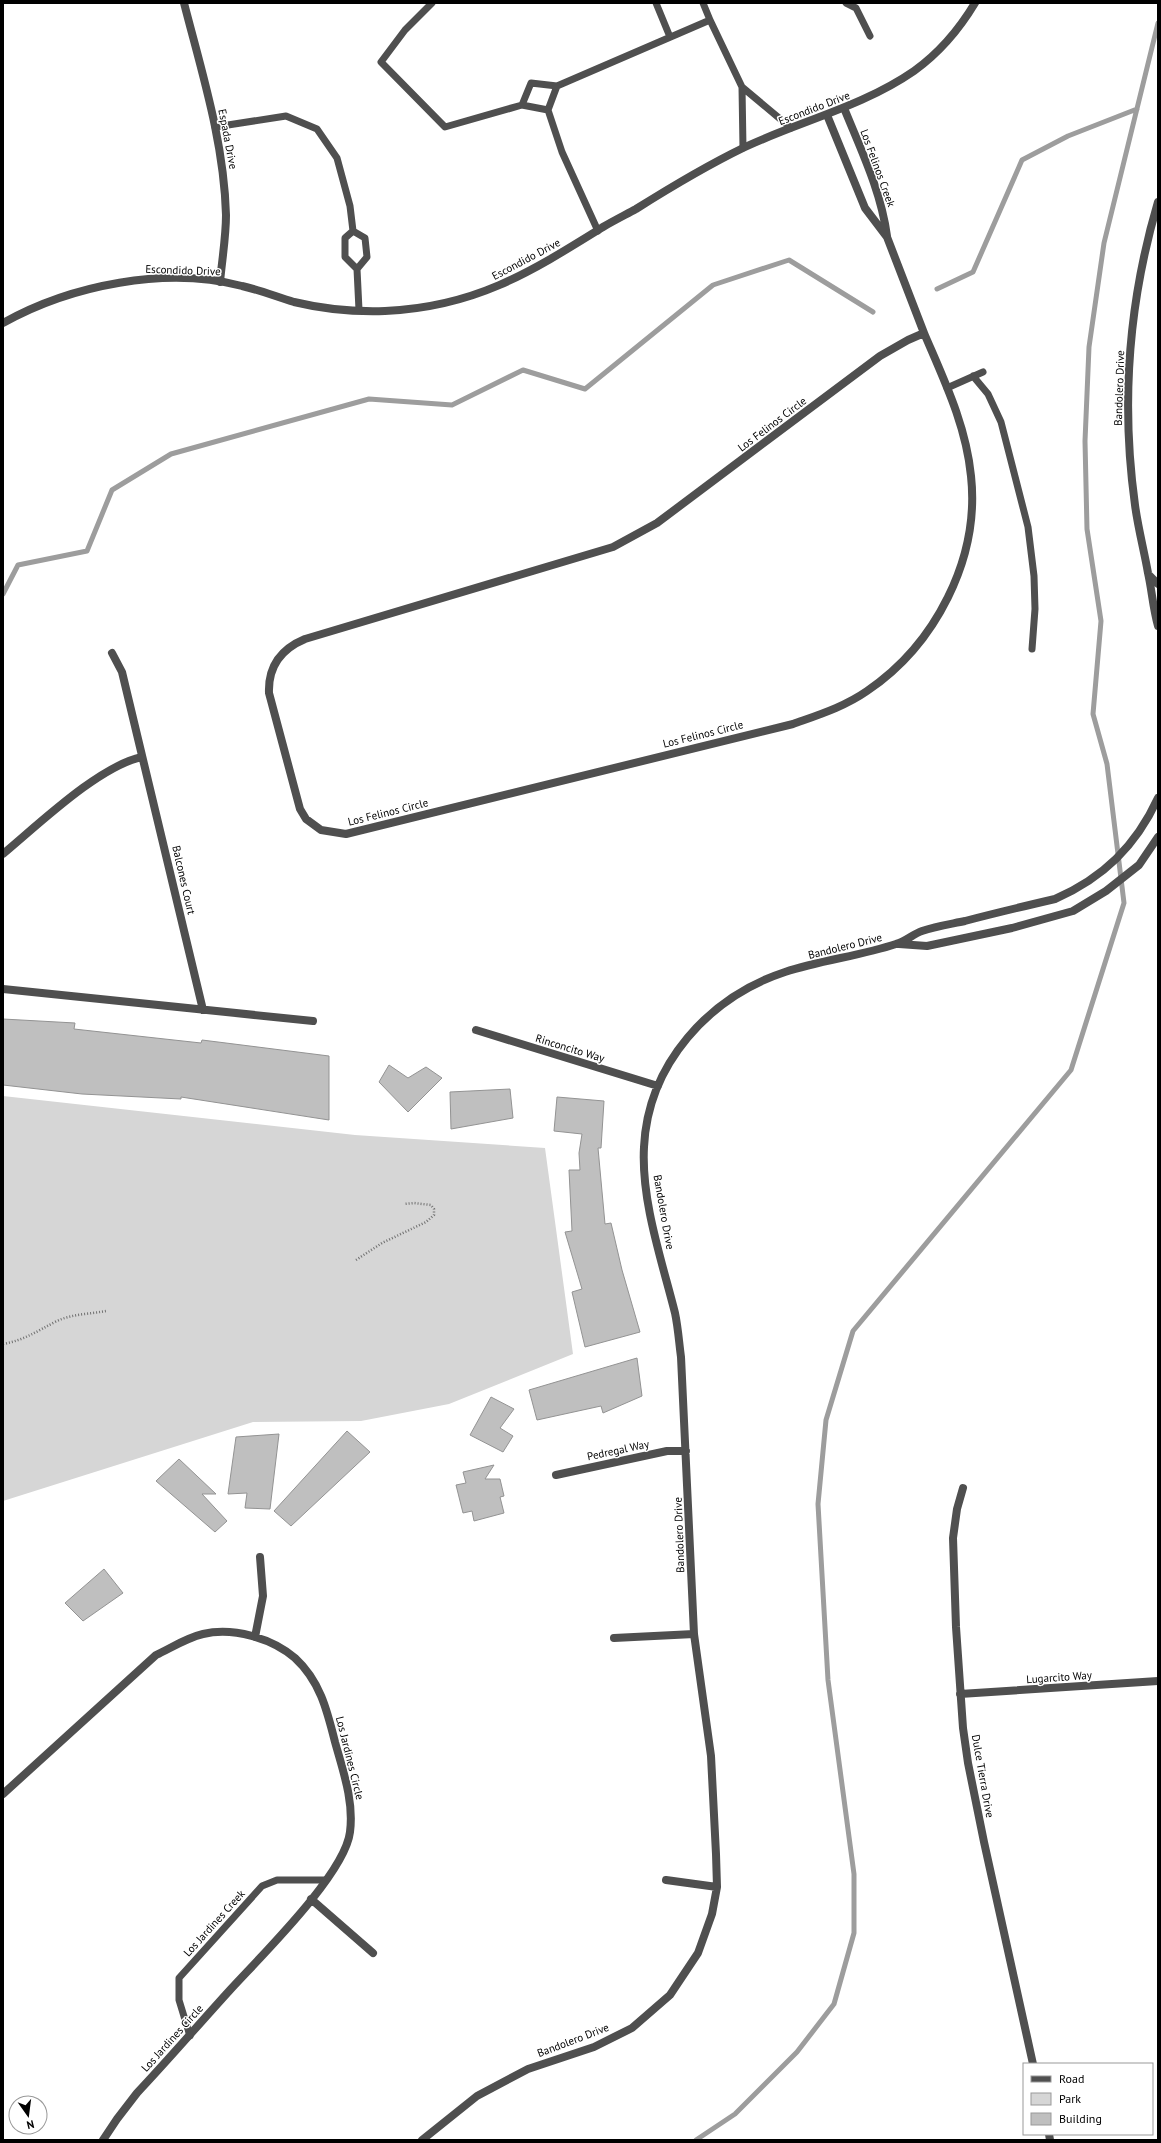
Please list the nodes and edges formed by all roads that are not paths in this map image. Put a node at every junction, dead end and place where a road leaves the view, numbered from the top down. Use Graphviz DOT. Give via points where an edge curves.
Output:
graph roads {
  1 [pos="184,3"];
  2 [pos="432,3"];
  3 [pos="656,3"];
  4 [pos="703,3"];
  5 [pos="846,3"];
  6 [pos="975,3"];
  7 [pos="710,20"];
  8 [pos="870,36"];
  9 [pos="670,37"];
  10 [pos="557,86"];
  11 [pos="742,87"];
  12 [pos="522,105"];
  13 [pos="844,108"];
  14 [pos="548,110"];
  15 [pos="827,114"];
  16 [pos="215,127"];
  17 [pos="791,128"];
  18 [pos="743,148"];
  19 [pos="1158,202"];
  20 [pos="598,230"];
  21 [pos="353,231"];
  22 [pos="887,237"];
  23 [pos="357,269"];
  24 [pos="220,282"];
  25 [pos="359,310"];
  26 [pos="3,323"];
  27 [pos="924,333"];
  28 [pos="983,372"];
  29 [pos="973,376"];
  30 [pos="947,388"];
  31 [pos="1149,575"];
  32 [pos="1158,584"];
  33 [pos="1158,626"];
  34 [pos="1032,649"];
  35 [pos="112,653"];
  36 [pos="142,756"];
  37 [pos="1158,798"];
  38 [pos="1158,837"];
  39 [pos="3,854"];
  40 [pos="898,944"];
  41 [pos="3,989"];
  42 [pos="203,1010"];
  43 [pos="313,1021"];
  44 [pos="476,1030"];
  45 [pos="658,1086"];
  46 [pos="686,1451"];
  47 [pos="556,1475"];
  48 [pos="963,1488"];
  49 [pos="260,1557"];
  50 [pos="694,1634"];
  51 [pos="255,1637"];
  52 [pos="614,1638"];
  53 [pos="1158,1681"];
  54 [pos="960,1694"];
  55 [pos="4,1790"];
  56 [pos="325,1880"];
  57 [pos="666,1880"];
  58 [pos="717,1887"];
  59 [pos="311,1899"];
  60 [pos="373,1953"];
  61 [pos="190,2036"];
  62 [pos="1034,2063"];
  63 [pos="103,2140"];
  64 [pos="422,2140"];
  1 -- 16 [label="street, Espada Drive"];
  2 -- 12 [label="lane" via="406,30 381,62 445,127"];
  3 -- 9 [label="lane"];
  4 -- 7 [label="lane"];
  5 -- 8 [label="lane" via="856,8"];
  6 -- 13 [label="street, Escondido Drive" via="935,54 915,70 871,96"];
  7 -- 9 [label="lane"];
  7 -- 11 [label="lane"];
  9 -- 10 [label="lane"];
  10 -- 12 [label="lane" via="531,83"];
  10 -- 14 [label="lane"];
  11 -- 17 [label="lane"];
  11 -- 18 [label="lane"];
  12 -- 14 [label="lane"];
  13 -- 15 [label="street, Escondido Drive"];
  13 -- 22 [label="street, Los Felinos Creek" via="879,194"];
  14 -- 20 [label="lane" via="562,152"];
  15 -- 17 [label="street, Escondido Drive"];
  15 -- 22 [label="street, Los Felinos Circle" via="865,208"];
  16 -- 21 [label="lane" via="286,116 317,129 337,158 350,206"];
  16 -- 24 [label="street, Espada Drive" via="223,171 226,217"];
  17 -- 18 [label="street, Escondido Drive"];
  18 -- 20 [label="street, Escondido Drive" via="662,191"];
  19 -- 31 [label="street, Bandolero Drive" via="1148,236 1133,323 1129,376 1128,421 1135,505"];
  20 -- 25 [label="street, Escondido Drive" via="526,273 460,300 426,307 383,311"];
  21 -- 23 [label="lane" via="345,238 345,257"];
  21 -- 23 [label="lane" via="365,238 367,257"];
  22 -- 27 [label="street, Los Felinos Circle"];
  23 -- 25 [label="lane"];
  24 -- 25 [label="street, Escondido Drive" via="241,285 313,306"];
  24 -- 26 [label="street, Escondido Drive" via="186,279 136,280 79,290 45,302"];
  27 -- 30 [label="street, Los Felinos Circle"];
  27 -- 30 [label="street, Los Felinos Circle" via="880,356 657,523 630,539 613,547 305,639 287,648 276,661 269,679 269,693 297,800 306,820 321,830 346,834 793,724 834,710 866,692 904,659 930,629 946,604 966,548 970,522 971,477 963,431"];
  28 -- 29 [label="lane"];
  29 -- 30 [label="lane"];
  29 -- 34 [label="lane" via="988,394 1001,422 1028,527 1034,576"];
  31 -- 32 [label="street"];
  31 -- 33 [label="street, Bandolero Drive"];
  35 -- 36 [label="street, Balcones Court" via="122,672"];
  36 -- 39 [label="street" via="115,765"];
  36 -- 42 [label="street, Balcones Court"];
  37 -- 40 [label="street, Bandolero Drive" via="1137,835 1118,859 1094,879 1055,899 922,931"];
  38 -- 40 [label="street, Bandolero Drive" via="1139,865 1106,891 1073,911 1012,928 933,944"];
  40 -- 45 [label="street, Bandolero Drive" via="786,972 756,983 730,998 700,1023 679,1047"];
  41 -- 42 [label="street"];
  42 -- 43 [label="street"];
  44 -- 45 [label="street, Rinconcito Way"];
  45 -- 46 [label="street, Bandolero Drive" via="649,1116 644,1164 648,1198 675,1315 680,1350"];
  46 -- 47 [label="street, Pedregal Way" via="667,1451"];
  46 -- 50 [label="street, Bandolero Drive"];
  48 -- 54 [label="street, Dulce Tierra Drive" via="953,1538"];
  49 -- 51 [label="street" via="263,1596"];
  50 -- 52 [label="street"];
  50 -- 58 [label="street, Bandolero Drive" via="711,1756"];
  51 -- 55 [label="street, Los Jardines Circle" via="221,1632 203,1634 156,1655"];
  51 -- 56 [label="street, Los Jardines Circle" via="272,1643 300,1663 325,1701 351,1809 346,1849"];
  53 -- 54 [label="street, Lugarcito Way"];
  54 -- 62 [label="street, Dulce Tierra Drive" via="968,1763"];
  56 -- 59 [label="street, Los Jardines Circle"];
  56 -- 61 [label="lane, Los Jardines Creek" via="277,1880 262,1886 179,1978 179,2000"];
  57 -- 58 [label="street"];
  58 -- 64 [label="street, Bandolero Drive" via="712,1914 698,1953 670,1995 632,2028 594,2047 528,2069 477,2096"];
  59 -- 60 [label="street"];
  59 -- 61 [label="street, Los Jardines Circle"];
  61 -- 63 [label="street, Los Jardines Circle" via="133,2098"];
}
